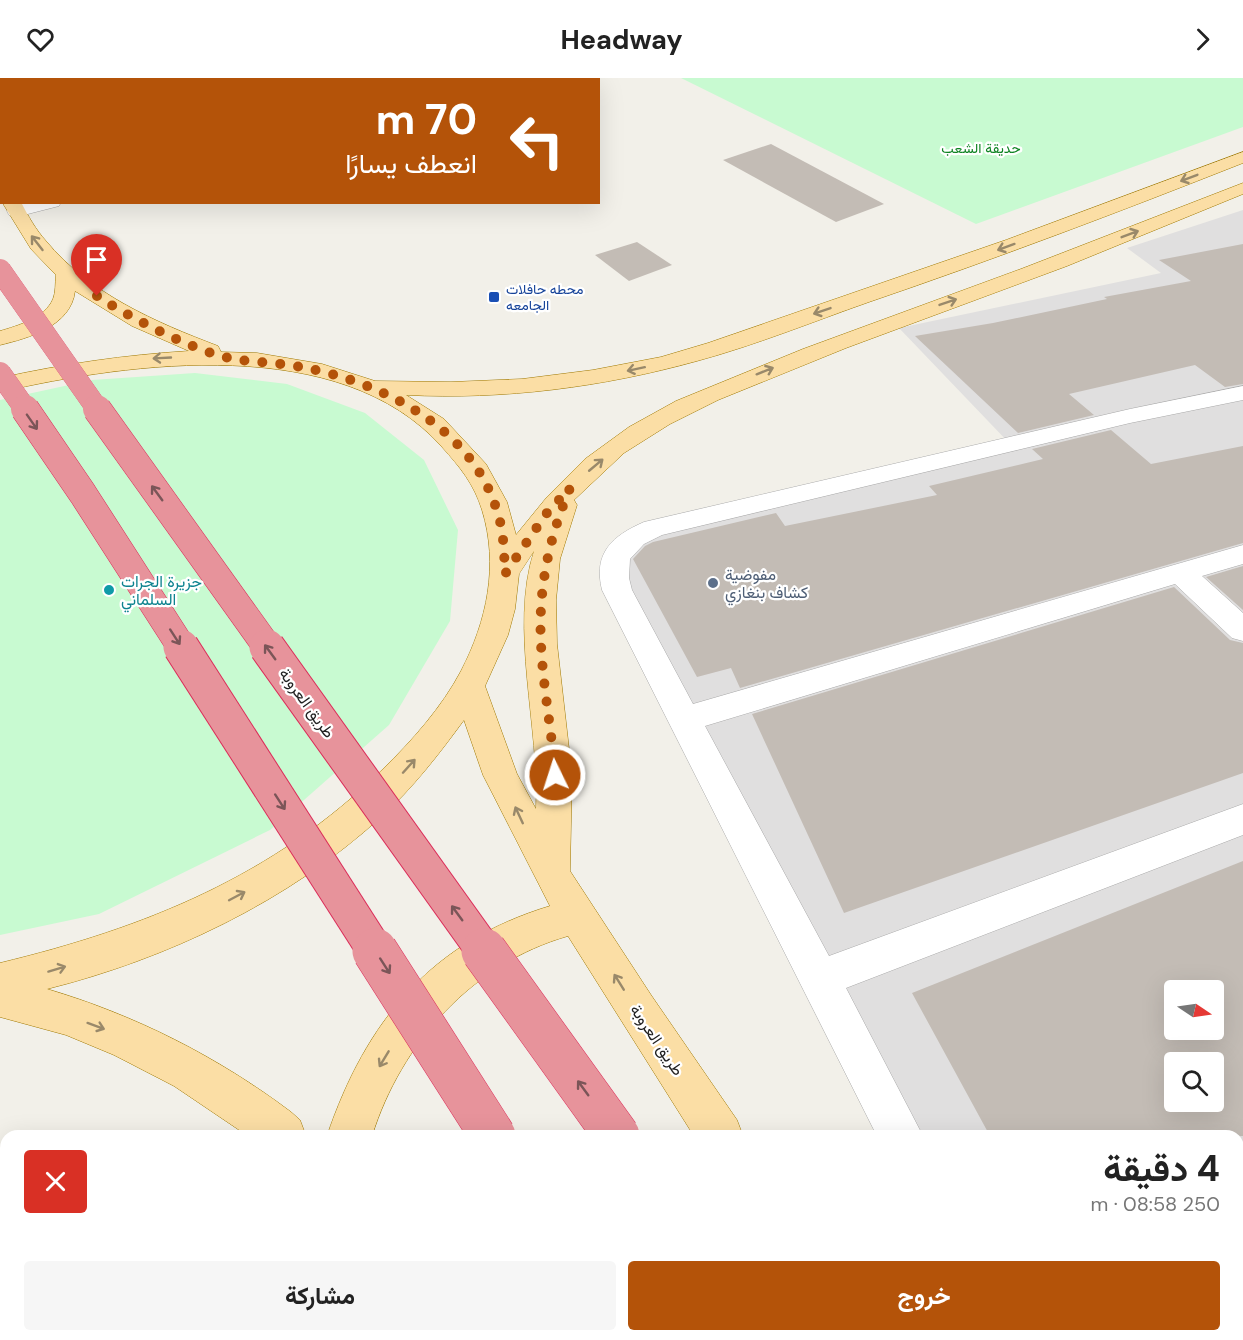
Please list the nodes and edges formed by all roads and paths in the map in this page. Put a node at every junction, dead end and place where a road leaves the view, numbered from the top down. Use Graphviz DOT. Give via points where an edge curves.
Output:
graph roads {
  1 [pos="1243,157"];
  2 [pos="1243,189"];
  3 [pos="36,204"];
  4 [pos="14,207"];
  5 [pos="0,270"];
  6 [pos="66,274"];
  7 [pos="0,338"];
  8 [pos="228,358"];
  9 [pos="0,373"];
  10 [pos="0,385"];
  11 [pos="369,386"];
  12 [pos="1243,393"];
  13 [pos="570,488"];
  14 [pos="1243,554"];
  15 [pos="1179,572"];
  16 [pos="505,574"];
  17 [pos="1243,630"];
  18 [pos="469,686"];
  19 [pos="684,719"];
  20 [pos="1243,819"];
  21 [pos="551,874"];
  22 [pos="576,916"];
  23 [pos="819,979"];
  24 [pos="0,982"];
  25 [pos="0,997"];
  26 [pos="276,1130"];
  27 [pos="351,1130"];
  28 [pos="489,1130"];
  29 [pos="613,1130"];
  30 [pos="717,1130"];
  31 [pos="898,1130"];
  1 -- 11 [label="main road, one-way" via="1045,233 665,363 521,386"];
  13 -- 2 [label="main road, one-way" via="628,439 700,398"];
  3 -- 4 [label="street"];
  6 -- 4 [label="main road, one-way" via="39,246"];
  29 -- 5 [label="highway, طريق العروبة, one-way, bridge"];
  6 -- 7 [label="main road" via="63,301 58,309 37,324"];
  6 -- 8 [label="main road" via="134,318"];
  8 -- 10 [label="main road, one-way" via="112,363"];
  8 -- 11 [label="main road" via="303,367"];
  9 -- 28 [label="highway, one-way, bridge" via="83,494"];
  11 -- 16 [label="main road" via="425,417 469,458 486,483 497,510 504,541"];
  12 -- 19 [label="street" via="1130,416 639,534 618,553 613,578"];
  13 -- 16 [label="main road" via="546,514"];
  13 -- 21 [label="main road" via="546,559 541,600 541,644 555,775"];
  14 -- 15 [label="street"];
  15 -- 17 [label="street"];
  15 -- 19 [label="street"];
  16 -- 18 [label="main road" via="500,609 488,647"];
  21 -- 18 [label="main road, طريق العروبة, one-way" via="501,775"];
  24 -- 18 [label="main road, one-way" via="117,950 189,921 254,887 364,810 407,769"];
  19 -- 23 [label="street"];
  20 -- 23 [label="street"];
  21 -- 22 [label="main road, طريق العروبة"];
  22 -- 27 [label="main road, one-way" via="539,926 499,944 427,1000 397,1037 371,1081"];
  30 -- 22 [label="main road, طريق العروبة, one-way"];
  23 -- 31 [label="street"];
  25 -- 26 [label="main road, one-way" via="105,1029 165,1056 224,1091"];
}
